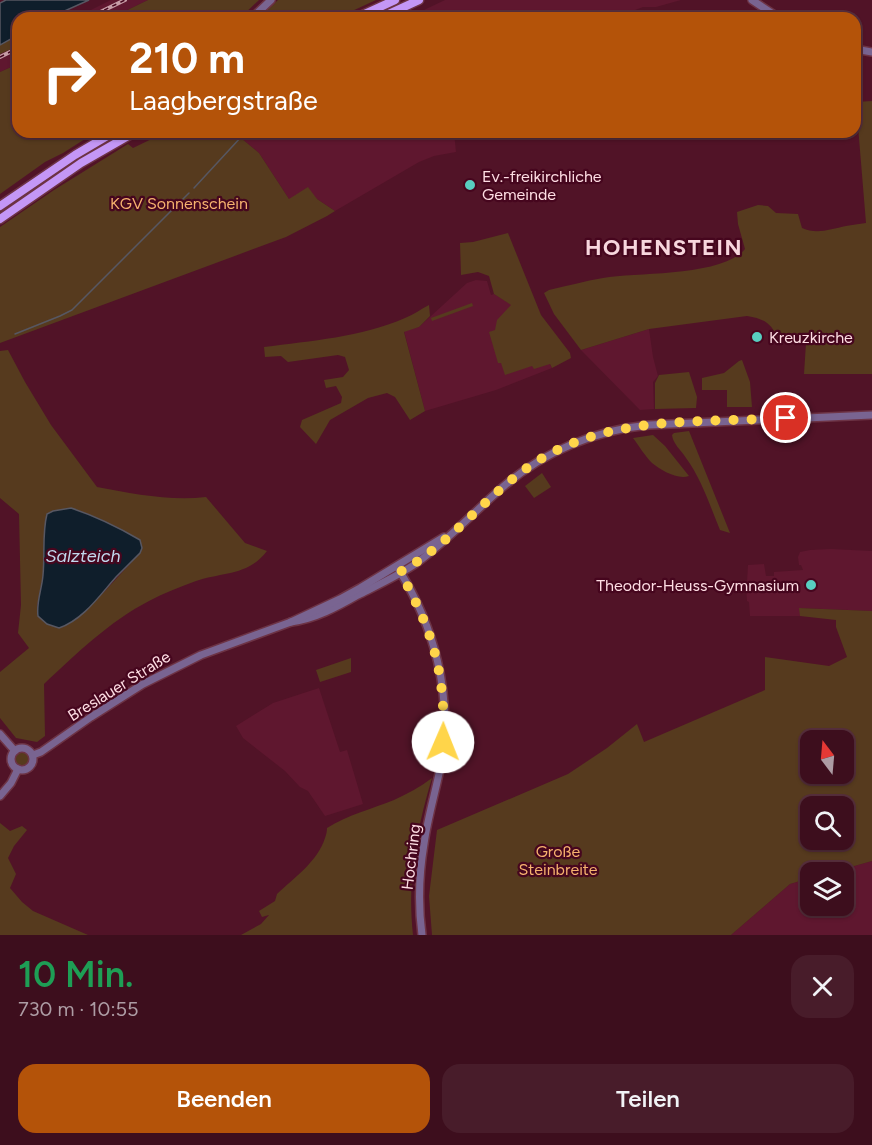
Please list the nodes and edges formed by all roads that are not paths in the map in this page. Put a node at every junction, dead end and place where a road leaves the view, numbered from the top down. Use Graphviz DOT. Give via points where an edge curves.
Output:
graph roads {
  1 [pos="271,0"];
  2 [pos="395,0"];
  3 [pos="419,0"];
  4 [pos="752,0"];
  5 [pos="258,12"];
  6 [pos="369,12"];
  7 [pos="393,12"];
  8 [pos="770,12"];
  9 [pos="104,138"];
  10 [pos="125,138"];
  11 [pos="0,206"];
  12 [pos="0,219"];
  13 [pos="872,415"];
  14 [pos="398,569"];
  15 [pos="0,735"];
  16 [pos="15,751"];
  17 [pos="33,755"];
  18 [pos="18,770"];
  19 [pos="0,796"];
  20 [pos="422,935"];
  1 -- 5 [label="street"];
  2 -- 6 [label="main road"];
  3 -- 7 [label="main road"];
  4 -- 8 [label="street"];
  9 -- 11 [label="main road"];
  10 -- 12 [label="main road"];
  13 -- 14 [label="street, Breslauer Straße" via="659,424 579,441 528,467 438,546 416,563"];
  14 -- 17 [label="street, Breslauer Straße" via="342,604 306,620 291,622 171,668"];
  14 -- 20 [label="street, Hochring" via="423,616 442,685 442,757 420,878"];
  15 -- 16 [label="street"];
  16 -- 17 [label="street" via="25,748"];
  16 -- 18 [label="street" via="11,762"];
  17 -- 18 [label="street, Breslauer Straße" via="31,766"];
  18 -- 19 [label="street, Breslauer Straße"];
}
